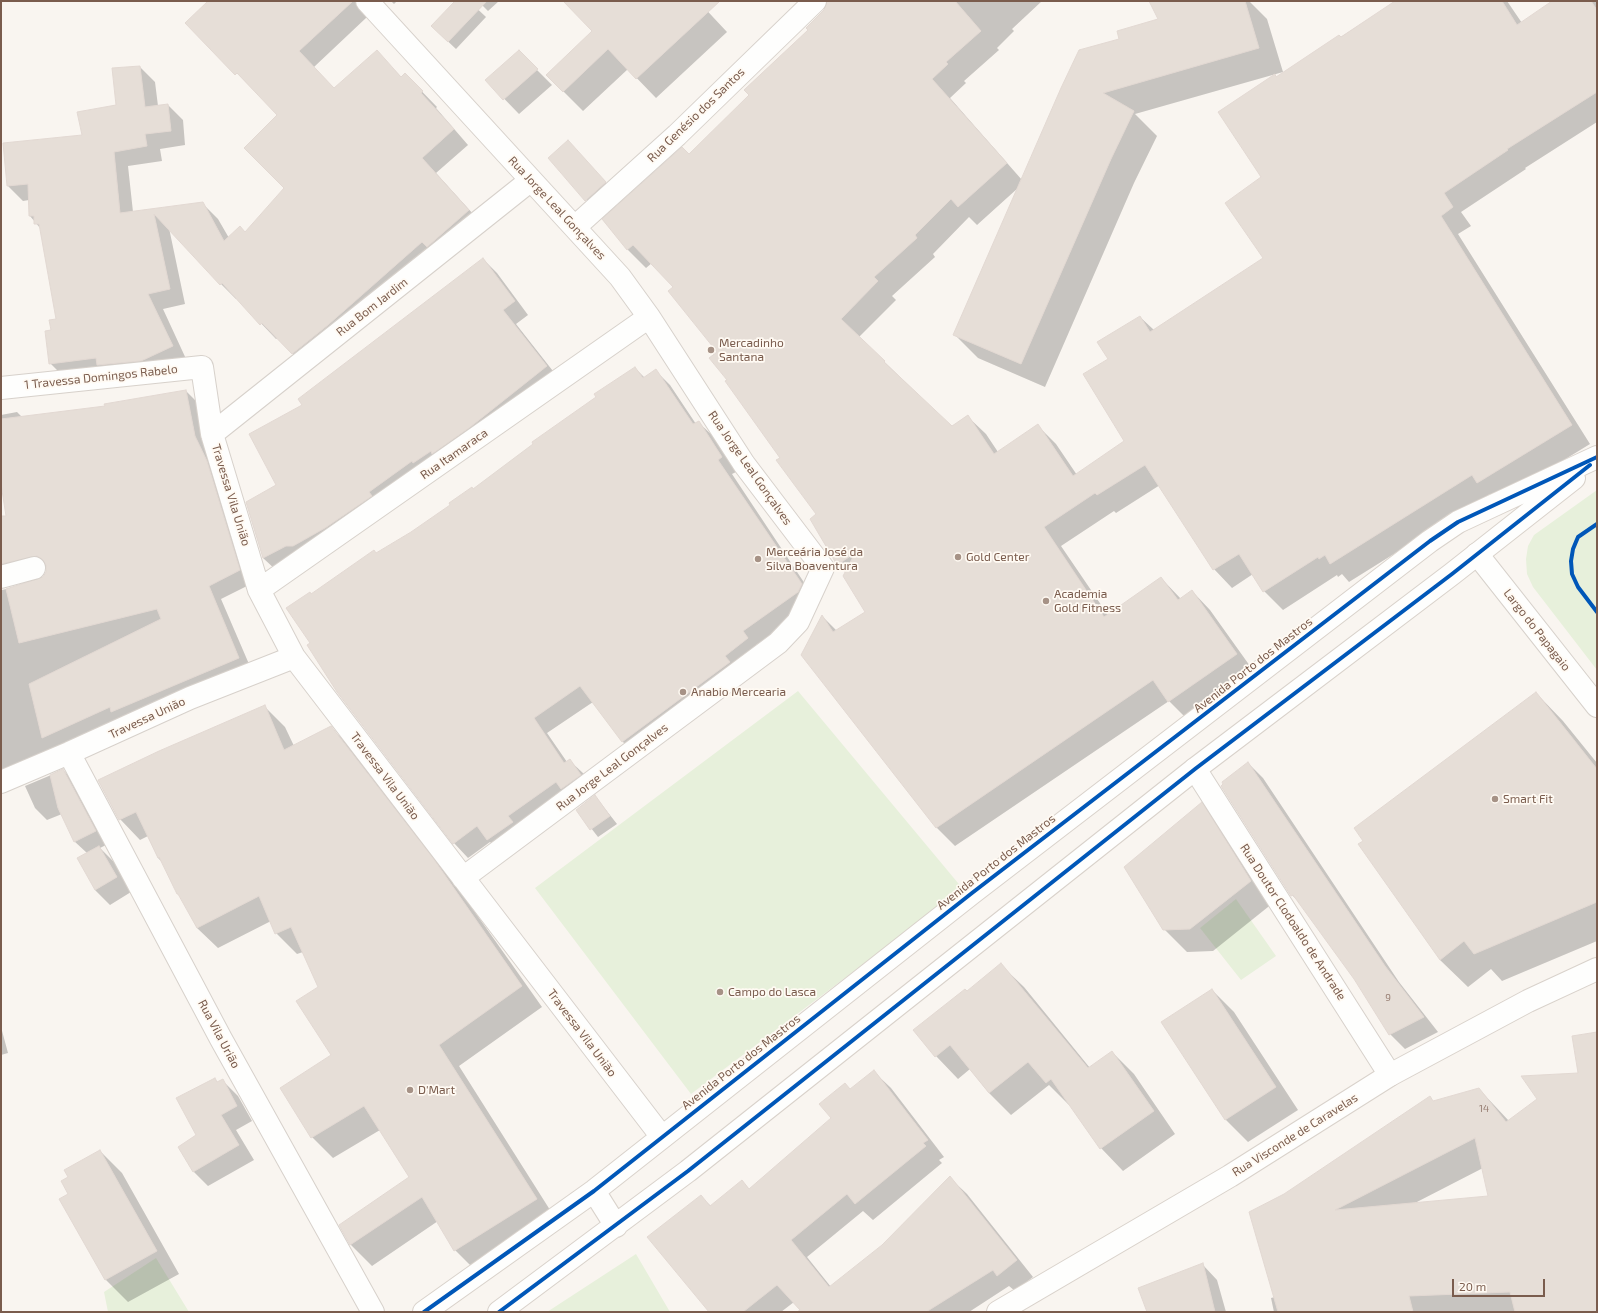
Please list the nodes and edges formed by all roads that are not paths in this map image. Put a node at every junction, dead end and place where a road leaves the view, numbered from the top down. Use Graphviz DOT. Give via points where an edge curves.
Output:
graph roads {
  1 [pos="367,1"];
  2 [pos="815,1"];
  3 [pos="531,180"];
  4 [pos="575,227"];
  5 [pos="649,317"];
  6 [pos="202,367"];
  7 [pos="1,388"];
  8 [pos="212,434"];
  9 [pos="1597,458"];
  10 [pos="1477,554"];
  11 [pos="34,568"];
  12 [pos="1,577"];
  13 [pos="259,590"];
  14 [pos="294,657"];
  15 [pos="1597,706"];
  16 [pos="69,753"];
  17 [pos="1195,769"];
  18 [pos="1,782"];
  19 [pos="463,878"];
  20 [pos="1597,969"];
  21 [pos="1390,1075"];
  22 [pos="662,1137"];
  23 [pos="594,1191"];
  24 [pos="616,1226"];
  25 [pos="373,1312"];
  26 [pos="424,1312"];
  27 [pos="499,1312"];
  28 [pos="998,1312"];
  1 -- 3 [label="street, Rua Jorge Leal Gonçalves"];
  2 -- 4 [label="street, Rua Genésio dos Santos" via="678,135"];
  3 -- 4 [label="street, Rua Jorge Leal Gonçalves"];
  3 -- 8 [label="street, Rua Bom Jardim"];
  4 -- 5 [label="street, Rua Jorge Leal Gonçalves" via="620,277"];
  5 -- 13 [label="street, Rua Itamaraca"];
  5 -- 19 [label="street, Rua Jorge Leal Gonçalves" via="744,464 822,568 798,622 778,643"];
  6 -- 7 [label="street, 1 Travessa Domingos Rabelo"];
  6 -- 8 [label="street, Travessa Vila União"];
  8 -- 13 [label="street, Travessa Vila União"];
  9 -- 10 [label="street, Avenida Porto dos Mastros"];
  9 -- 22 [label="street, Avenida Porto dos Mastros" via="1458,522 1430,541 972,893"];
  10 -- 15 [label="street, Largo do Papagaio"];
  10 -- 17 [label="street, Avenida Porto dos Mastros"];
  11 -- 12 [label="street"];
  13 -- 14 [label="street, Travessa Vila União"];
  14 -- 16 [label="street, Travessa União" via="190,698"];
  14 -- 19 [label="street, Travessa Vila União"];
  16 -- 18 [label="street, Travessa União"];
  16 -- 25 [label="street, Rua Vila Urião" via="221,1039"];
  17 -- 21 [label="street, Rua Doutor Clodoaldo de Andrade"];
  17 -- 24 [label="street, Avenida Porto dos Mastros"];
  19 -- 22 [label="street, Travessa Vila União"];
  20 -- 21 [label="street, Rua Visconde de Caravelas" via="1521,1004"];
  21 -- 28 [label="street, Rua Visconde de Caravelas" via="1230,1176"];
  22 -- 23 [label="street, Avenida Porto dos Mastros"];
  23 -- 24 [label="street"];
  23 -- 26 [label="street, Avenida Porto dos Mastros"];
  24 -- 27 [label="street, Avenida Porto dos Mastros"];
}
